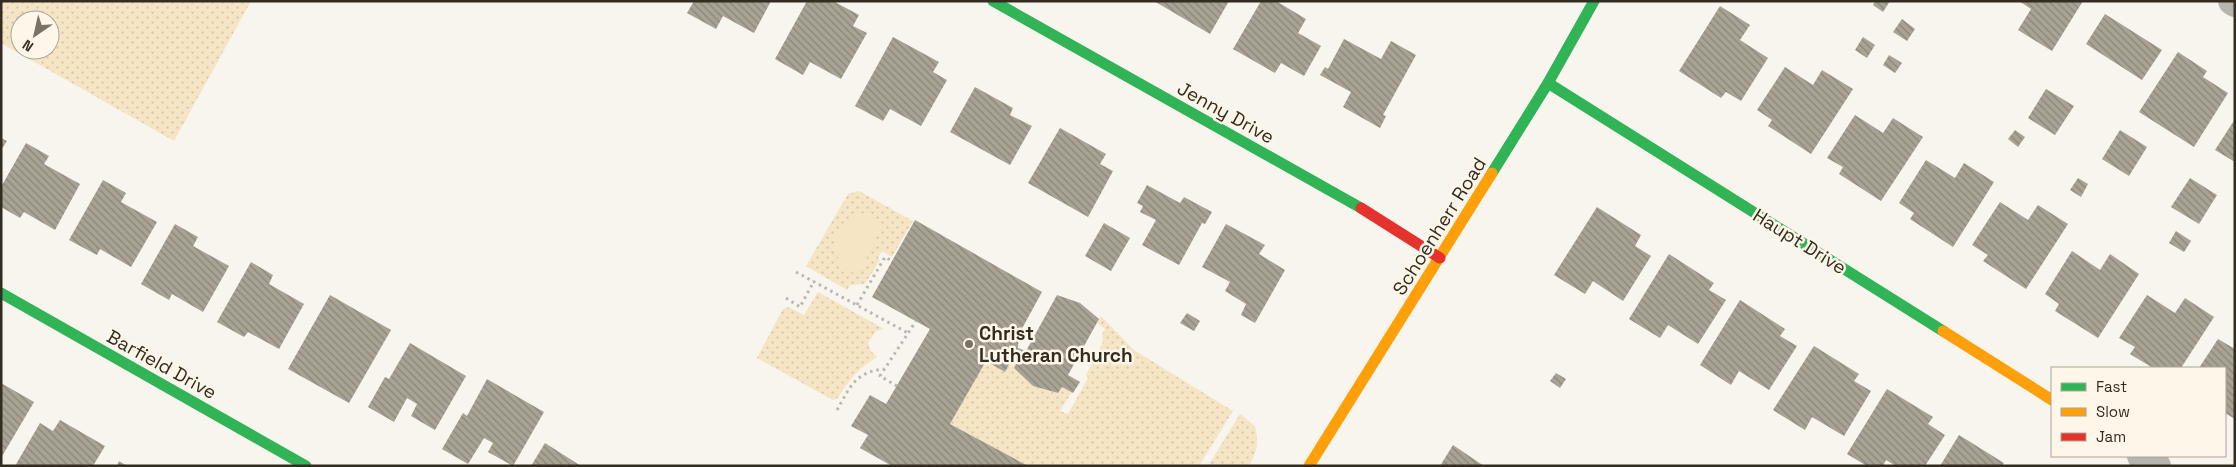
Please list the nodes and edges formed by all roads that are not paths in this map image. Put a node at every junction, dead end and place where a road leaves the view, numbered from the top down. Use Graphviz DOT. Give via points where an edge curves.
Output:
graph roads {
  1 [pos="993,1"];
  2 [pos="1594,1"];
  3 [pos="1548,82"];
  4 [pos="1440,258"];
  5 [pos="1,294"];
  6 [pos="2051,399"];
  7 [pos="2143,457"];
  8 [pos="306,466"];
  9 [pos="1309,466"];
  10 [pos="2157,466"];
  1 -- 4 [label="street, Jenny Drive" via="1365,210"];
  2 -- 3 [label="street, Schoenherr Road"];
  3 -- 4 [label="street, Schoenherr Road"];
  3 -- 6 [label="street, Haupt Drive"];
  4 -- 9 [label="street, Schoenherr Road"];
  5 -- 8 [label="street, Barfield Drive"];
  7 -- 10 [label="street"];
}
